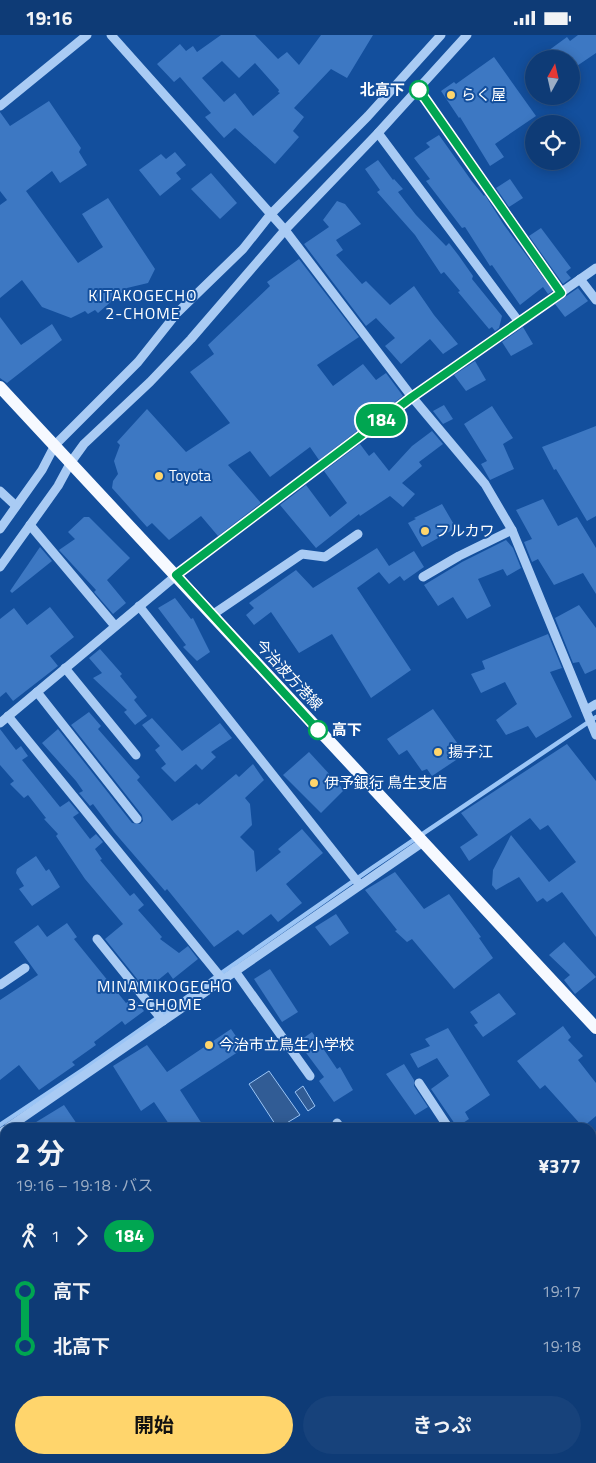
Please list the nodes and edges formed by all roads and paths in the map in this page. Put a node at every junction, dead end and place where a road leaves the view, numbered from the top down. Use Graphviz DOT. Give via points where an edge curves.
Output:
graph roads {
  1 [pos="87,35"];
  2 [pos="111,35"];
  3 [pos="441,35"];
  4 [pos="468,35"];
  5 [pos="418,88"];
  6 [pos="0,106"];
  7 [pos="378,133"];
  8 [pos="270,215"];
  9 [pos="285,230"];
  10 [pos="596,268"];
  11 [pos="580,279"];
  12 [pos="561,293"];
  13 [pos="596,300"];
  14 [pos="519,322"];
  15 [pos="0,387"];
  16 [pos="412,397"];
  17 [pos="55,445"];
  18 [pos="71,462"];
  19 [pos="0,491"];
  20 [pos="16,506"];
  21 [pos="30,525"];
  22 [pos="0,529"];
  23 [pos="512,530"];
  24 [pos="358,534"];
  25 [pos="0,567"];
  26 [pos="176,575"];
  27 [pos="423,577"];
  28 [pos="139,606"];
  29 [pos="212,615"];
  30 [pos="115,627"];
  31 [pos="65,668"];
  32 [pos="37,692"];
  33 [pos="596,704"];
  34 [pos="586,710"];
  35 [pos="8,716"];
  36 [pos="0,723"];
  37 [pos="596,735"];
  38 [pos="136,755"];
  39 [pos="137,819"];
  40 [pos="423,842"];
  41 [pos="360,885"];
  42 [pos="97,939"];
  43 [pos="25,967"];
  44 [pos="235,971"];
  45 [pos="222,980"];
  46 [pos="0,985"];
  47 [pos="163,1021"];
  48 [pos="596,1028"];
  49 [pos="310,1076"];
  50 [pos="419,1083"];
  51 [pos="15,1123"];
  52 [pos="445,1123"];
  1 -- 6 [label="street"];
  2 -- 8 [label="street"];
  3 -- 8 [label="street" via="368,116"];
  4 -- 5 [label="street"];
  5 -- 7 [label="street"];
  5 -- 12 [label="street"];
  7 -- 9 [label="street"];
  7 -- 14 [label="street"];
  8 -- 9 [label="street"];
  8 -- 17 [label="street" via="243,249 178,313 138,362"];
  9 -- 16 [label="street"];
  9 -- 18 [label="street" via="191,339 84,444"];
  10 -- 11 [label="street"];
  11 -- 12 [label="street"];
  11 -- 13 [label="street"];
  12 -- 14 [label="street"];
  14 -- 16 [label="street"];
  15 -- 17 [label="main road, 今治波方港線"];
  16 -- 23 [label="street" via="485,484"];
  16 -- 26 [label="street"];
  17 -- 18 [label="main road, 今治波方港線"];
  17 -- 20 [label="street" via="42,470"];
  18 -- 21 [label="street" via="58,487"];
  18 -- 26 [label="main road, 今治波方港線"];
  19 -- 20 [label="street"];
  20 -- 22 [label="street"];
  21 -- 25 [label="street"];
  21 -- 30 [label="street"];
  23 -- 27 [label="street"];
  23 -- 34 [label="street"];
  24 -- 29 [label="street" via="325,557 302,554"];
  26 -- 28 [label="street"];
  26 -- 29 [label="main road, 今治波方港線"];
  28 -- 30 [label="street"];
  28 -- 41 [label="street"];
  29 -- 40 [label="main road, 今治波方港線"];
  30 -- 31 [label="street"];
  31 -- 32 [label="street"];
  31 -- 38 [label="street"];
  32 -- 35 [label="street"];
  32 -- 39 [label="street"];
  33 -- 34 [label="street"];
  34 -- 37 [label="street"];
  35 -- 36 [label="street"];
  35 -- 45 [label="street"];
  40 -- 41 [label="street"];
  40 -- 48 [label="main road, 今治波方港線"];
  41 -- 44 [label="street"];
  42 -- 47 [label="street"];
  43 -- 46 [label="street"];
  44 -- 45 [label="street"];
  44 -- 49 [label="street"];
  45 -- 47 [label="street"];
  47 -- 51 [label="street"];
  50 -- 52 [label="street"];
}
